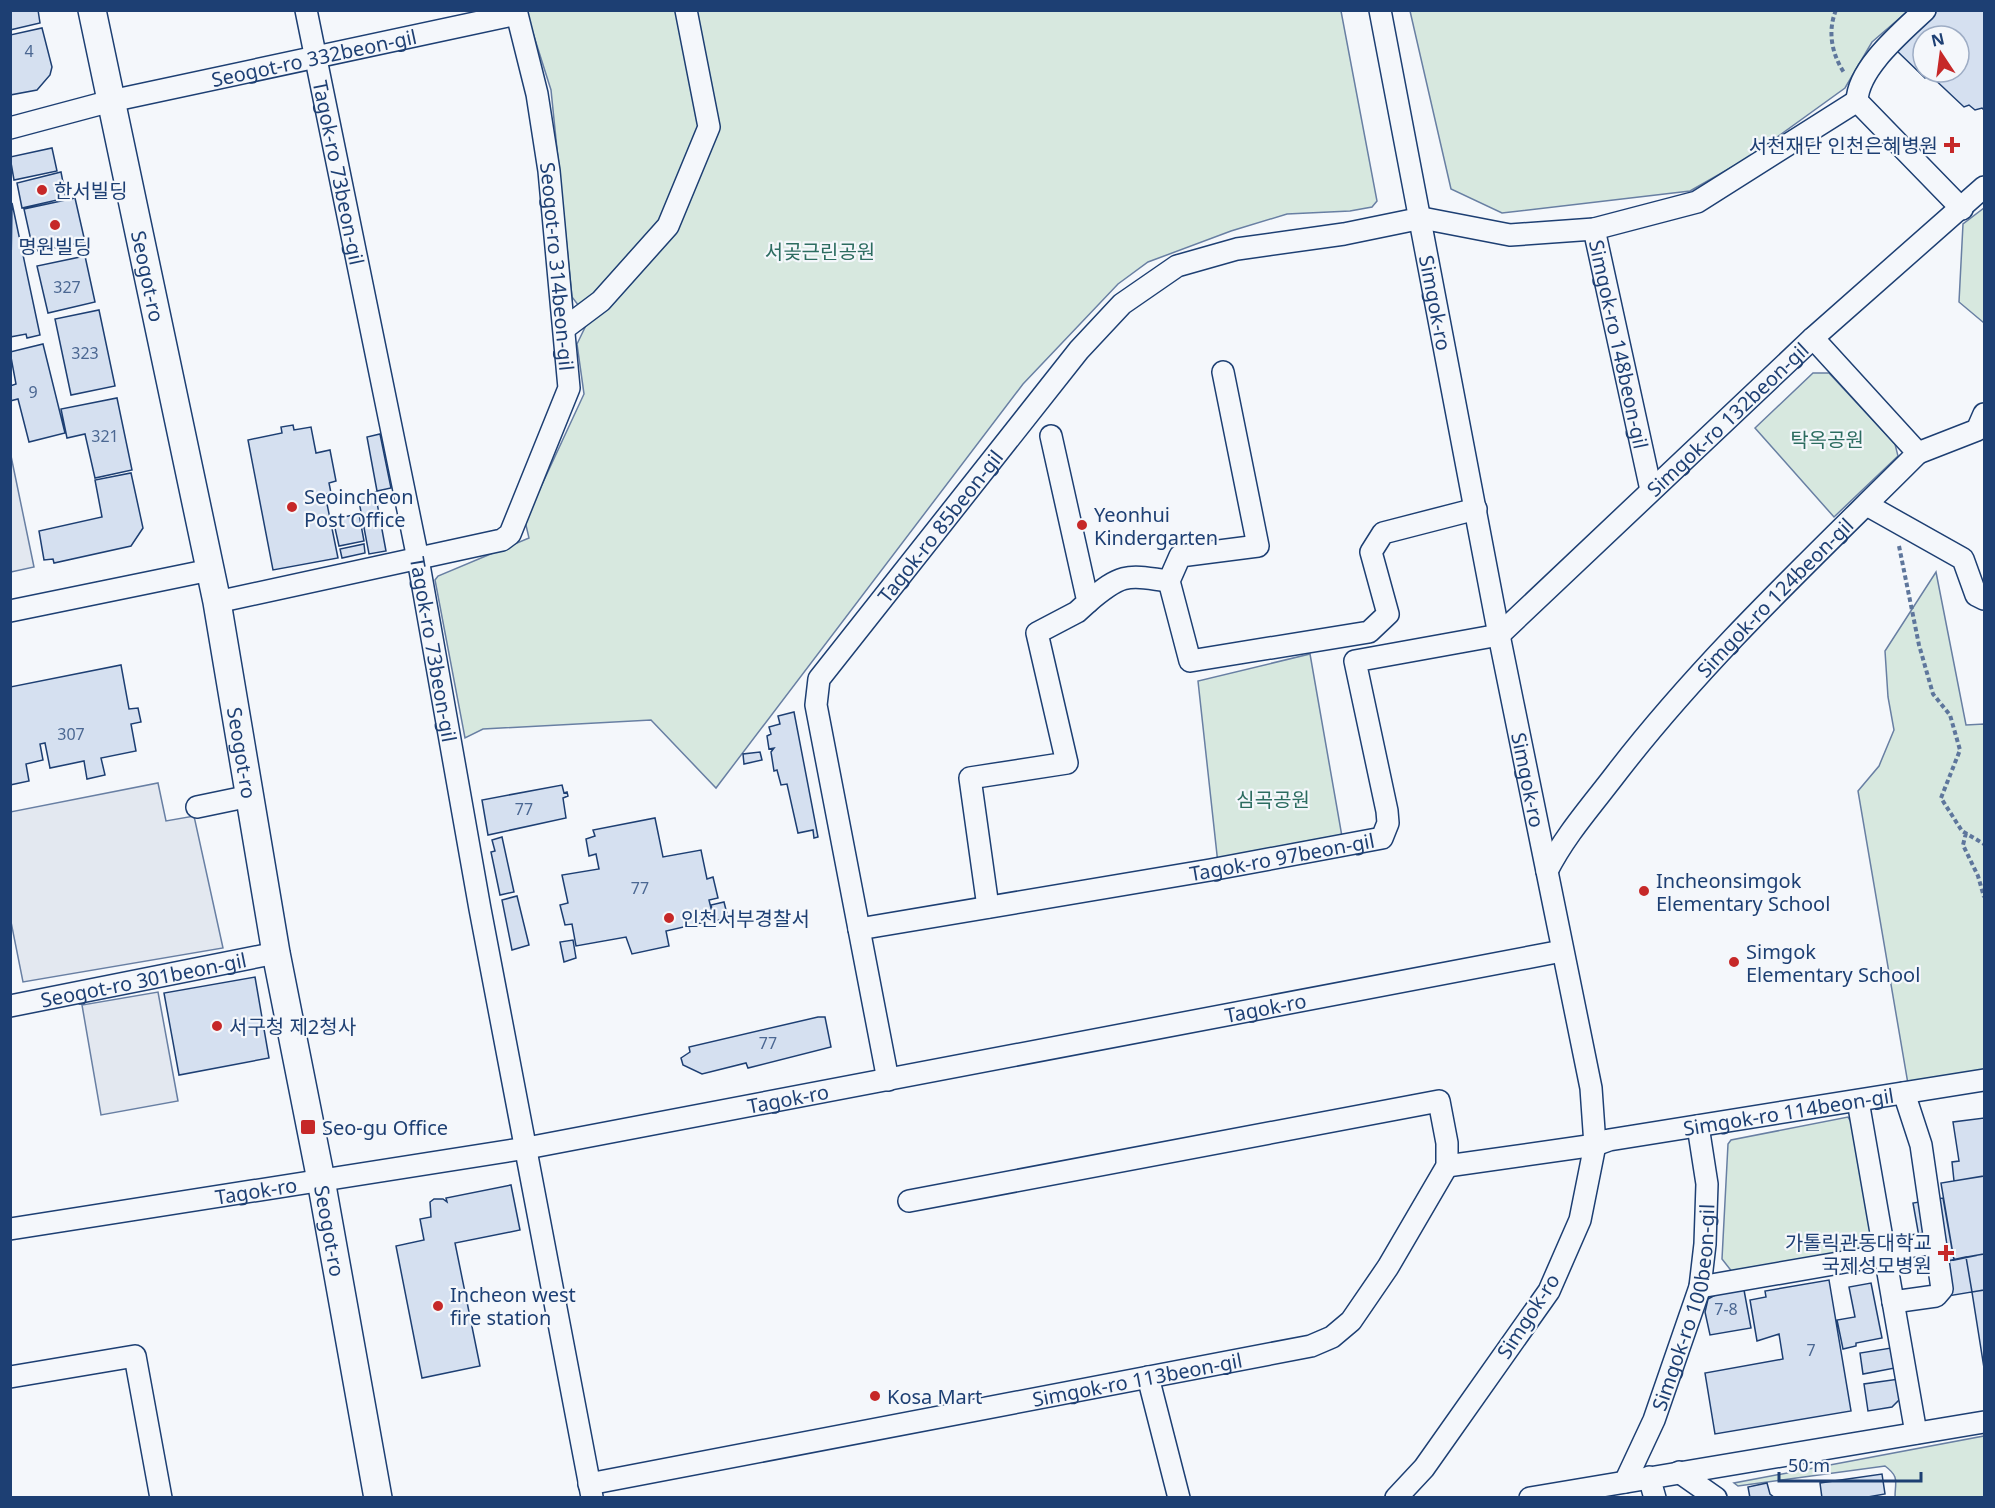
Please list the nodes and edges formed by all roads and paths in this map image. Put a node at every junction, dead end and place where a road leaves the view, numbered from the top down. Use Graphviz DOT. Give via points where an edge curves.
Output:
graph roads {
  1 [pos="92,10"];
  2 [pos="306,10"];
  3 [pos="686,10"];
  4 [pos="1067,10"];
  5 [pos="1172,10"];
  6 [pos="1380,10"];
  7 [pos="1836,10"];
  8 [pos="1925,10"];
  9 [pos="517,14"];
  10 [pos="316,57"];
  11 [pos="1835,60"];
  12 [pos="111,101"];
  13 [pos="1857,101"];
  14 [pos="10,128"];
  15 [pos="1984,187"];
  16 [pos="1962,209"];
  17 [pos="1422,218"];
  18 [pos="1594,229"];
  19 [pos="565,328"];
  20 [pos="1813,338"];
  21 [pos="1223,372"];
  22 [pos="1984,414"];
  23 [pos="1052,436"];
  24 [pos="1918,453"];
  25 [pos="1651,490"];
  26 [pos="1867,504"];
  27 [pos="1476,509"];
  28 [pos="1894,520"];
  29 [pos="418,559"];
  30 [pos="210,570"];
  31 [pos="1169,581"];
  32 [pos="1984,599"];
  33 [pos="218,602"];
  34 [pos="1088,602"];
  35 [pos="10,611"];
  36 [pos="1499,635"];
  37 [pos="250,796"];
  38 [pos="197,807"];
  39 [pos="1966,833"];
  40 [pos="1984,844"];
  41 [pos="1547,872"];
  42 [pos="1984,897"];
  43 [pos="988,907"];
  44 [pos="859,929"];
  45 [pos="1562,951"];
  46 [pos="276,953"];
  47 [pos="10,1006"];
  48 [pos="888,1080"];
  49 [pos="1984,1080"];
  50 [pos="1904,1093"];
  51 [pos="1858,1101"];
  52 [pos="1698,1126"];
  53 [pos="1595,1145"];
  54 [pos="527,1149"];
  55 [pos="1447,1166"];
  56 [pos="321,1180"];
  57 [pos="909,1201"];
  58 [pos="10,1229"];
  59 [pos="1935,1243"];
  60 [pos="1885,1253"];
  61 [pos="1700,1287"];
  62 [pos="1893,1302"];
  63 [pos="10,1377"];
  64 [pos="1148,1377"];
  65 [pos="1984,1422"];
  66 [pos="1916,1433"];
  67 [pos="1679,1472"];
  68 [pos="1625,1482"];
  69 [pos="1652,1487"];
  70 [pos="591,1491"];
  71 [pos="161,1497"];
  72 [pos="378,1497"];
  73 [pos="1179,1497"];
  74 [pos="1396,1497"];
  75 [pos="1530,1497"];
  76 [pos="1716,1497"];
  1 -- 12 [label="main road, Seogot-ro"];
  2 -- 10 [label="street, Tagok-ro 73beon-gil"];
  3 -- 19 [label="street" via="709,126 668,226 602,301"];
  4 -- 5 [label="path"];
  6 -- 17 [label="street, Simgok-ro"];
  7 -- 11 [label="path" via="1830,24"];
  8 -- 13 [label="street" via="1884,48 1857,91"];
  9 -- 10 [label="street, Seogot-ro 332beon-gil"];
  9 -- 19 [label="street, Seogot-ro 314beon-gil" via="537,94 549,171"];
  10 -- 12 [label="street, Seogot-ro 332beon-gil"];
  10 -- 29 [label="street, Tagok-ro 73beon-gil"];
  12 -- 14 [label="street, Seogot-ro 332beon-gil"];
  12 -- 30 [label="main road, Seogot-ro"];
  13 -- 16 [label="street"];
  13 -- 18 [label="street" via="1697,202"];
  15 -- 16 [label="street, Simgok-ro 132beon-gil"];
  16 -- 20 [label="street, Simgok-ro 132beon-gil"];
  17 -- 18 [label="street, Simgok-ro 148beon-gil" via="1510,235"];
  17 -- 27 [label="street, Simgok-ro"];
  17 -- 44 [label="street, Tagok-ro 85beon-gil" via="1237,249 1177,266 1122,304 1034,406 819,679 816,705"];
  18 -- 25 [label="street, Simgok-ro 148beon-gil"];
  19 -- 29 [label="street, Seogot-ro 314beon-gil" via="569,388 510,534 502,540"];
  20 -- 24 [label="street"];
  20 -- 25 [label="street, Simgok-ro 132beon-gil"];
  21 -- 31 [label="street" via="1258,546 1180,556"];
  22 -- 24 [label="street" via="1977,429"];
  23 -- 34 [label="street"];
  24 -- 26 [label="street, Simgok-ro 124beon-gil"];
  25 -- 36 [label="street, Simgok-ro 132beon-gil"];
  26 -- 28 [label="street"];
  26 -- 41 [label="street, Simgok-ro 124beon-gil" via="1733,638 1644,737 1560,846"];
  27 -- 31 [label="street" via="1383,533 1371,552 1388,614 1369,632 1190,661"];
  27 -- 36 [label="street, Simgok-ro"];
  28 -- 32 [label="street" via="1963,559 1976,595"];
  28 -- 39 [label="path" via="1933,694 1950,715 1960,750 1941,798"];
  29 -- 33 [label="street, Seogot-ro 314beon-gil"];
  29 -- 54 [label="street, Tagok-ro 73beon-gil"];
  30 -- 33 [label="main road, Seogot-ro"];
  30 -- 35 [label="street"];
  31 -- 34 [label="street" via="1128,576 1108,584"];
  33 -- 37 [label="main road, Seogot-ro"];
  34 -- 43 [label="street" via="1037,633 1067,763 970,778"];
  36 -- 41 [label="street, Simgok-ro"];
  36 -- 43 [label="street, Tagok-ro 97beon-gil" via="1355,661 1387,811 1388,823 1382,838"];
  37 -- 38 [label="street"];
  37 -- 46 [label="main road, Seogot-ro"];
  39 -- 40 [label="path"];
  39 -- 42 [label="path" via="1962,845"];
  41 -- 45 [label="street, Simgok-ro"];
  43 -- 44 [label="street, Tagok-ro 97beon-gil"];
  44 -- 48 [label="street, Tagok-ro 85beon-gil"];
  45 -- 48 [label="street, Tagok-ro"];
  45 -- 53 [label="street, Simgok-ro" via="1591,1088"];
  46 -- 47 [label="street, Seogot-ro 301beon-gil"];
  46 -- 56 [label="main road, Seogot-ro"];
  48 -- 54 [label="street, Tagok-ro"];
  49 -- 50 [label="street, Simgok-ro 114beon-gil"];
  50 -- 51 [label="street, Simgok-ro 114beon-gil"];
  50 -- 59 [label="street" via="1921,1145"];
  51 -- 52 [label="street, Simgok-ro 114beon-gil"];
  51 -- 60 [label="street"];
  52 -- 53 [label="street, Simgok-ro 114beon-gil"];
  52 -- 61 [label="street, Simgok-ro 100beon-gil" via="1707,1184"];
  53 -- 55 [label="street"];
  53 -- 74 [label="street, Simgok-ro" via="1580,1220 1549,1291 1424,1468"];
  54 -- 56 [label="street, Tagok-ro"];
  54 -- 70 [label="street, Tagok-ro 73beon-gil"];
  55 -- 57 [label="street" via="1439,1101"];
  55 -- 64 [label="street, Simgok-ro 113beon-gil" via="1382,1276 1351,1321 1332,1337 1311,1346"];
  56 -- 58 [label="street, Tagok-ro"];
  56 -- 72 [label="main road, Seogot-ro"];
  59 -- 60 [label="street"];
  59 -- 62 [label="street" via="1942,1289 1936,1296"];
  60 -- 61 [label="street"];
  60 -- 62 [label="street"];
  61 -- 68 [label="street, Simgok-ro 100beon-gil" via="1654,1420"];
  62 -- 66 [label="street"];
  63 -- 71 [label="street" via="135,1356"];
  64 -- 70 [label="street, Simgok-ro 113beon-gil"];
  64 -- 73 [label="street"];
  65 -- 66 [label="street"];
  66 -- 67 [label="street"];
  67 -- 69 [label="street"];
  67 -- 76 [label="street"];
  68 -- 69 [label="street"];
  68 -- 75 [label="street"];
}
